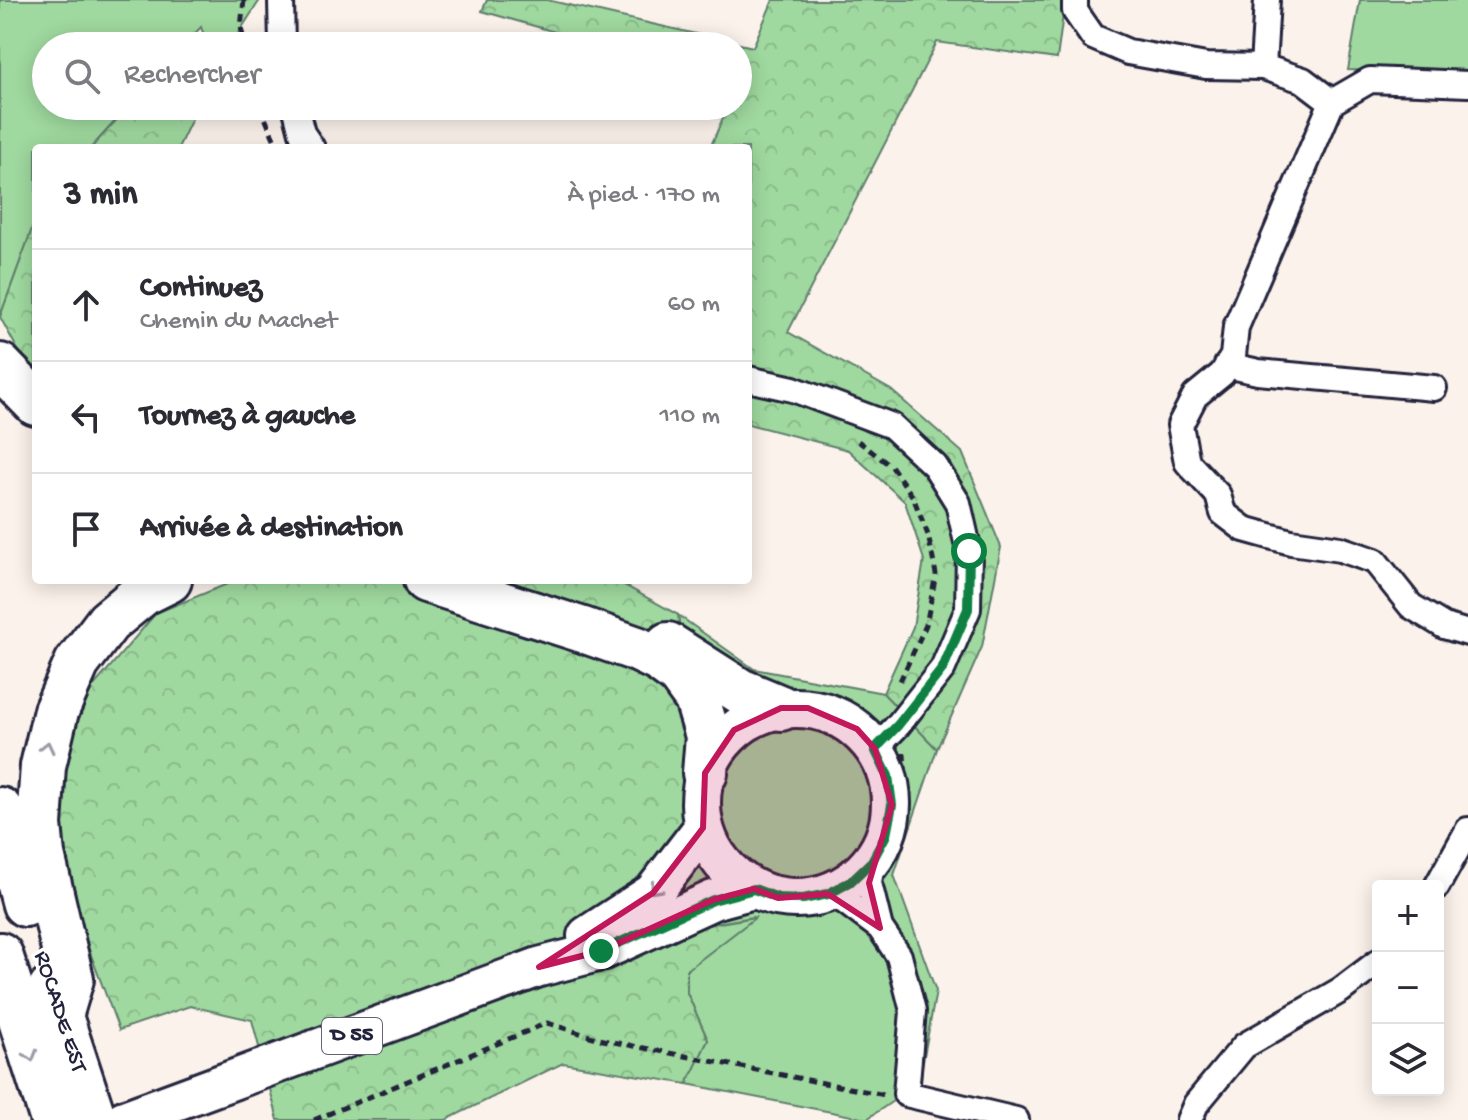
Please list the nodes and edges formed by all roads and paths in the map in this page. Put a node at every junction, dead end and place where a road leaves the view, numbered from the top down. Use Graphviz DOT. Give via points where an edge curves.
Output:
graph roads {
  1 [pos="244,0"];
  2 [pos="281,0"];
  3 [pos="1075,0"];
  4 [pos="1267,0"];
  5 [pos="242,32"];
  6 [pos="282,32"];
  7 [pos="1263,67"];
  8 [pos="1468,84"];
  9 [pos="1332,102"];
  10 [pos="266,120"];
  11 [pos="299,120"];
  12 [pos="276,144"];
  13 [pos="309,144"];
  14 [pos="1227,365"];
  15 [pos="0,366"];
  16 [pos="752,380"];
  17 [pos="1434,388"];
  18 [pos="32,399"];
  19 [pos="850,435"];
  20 [pos="161,584"];
  21 [pos="439,584"];
  22 [pos="497,584"];
  23 [pos="1468,633"];
  24 [pos="781,708"];
  25 [pos="886,737"];
  26 [pos="705,773"];
  27 [pos="0,810"];
  28 [pos="703,828"];
  29 [pos="1468,830"];
  30 [pos="882,861"];
  31 [pos="1440,880"];
  32 [pos="754,889"];
  33 [pos="828,894"];
  34 [pos="880,928"];
  35 [pos="0,955"];
  36 [pos="539,967"];
  37 [pos="1372,967"];
  38 [pos="60,1016"];
  39 [pos="906,1094"];
  40 [pos="53,1120"];
  41 [pos="94,1120"];
  42 [pos="124,1120"];
  43 [pos="314,1120"];
  44 [pos="1016,1120"];
  45 [pos="1189,1120"];
  1 -- 5 [label="path"];
  2 -- 6 [label="street"];
  3 -- 7 [label="street" via="1075,11 1093,37 1128,52 1206,66"];
  4 -- 7 [label="street"];
  7 -- 9 [label="street" via="1303,80"];
  8 -- 9 [label="street" via="1370,80"];
  9 -- 14 [label="street" via="1245,303"];
  10 -- 12 [label="path"];
  11 -- 13 [label="street"];
  14 -- 17 [label="street"];
  14 -- 23 [label="street" via="1195,396 1180,425 1187,462 1218,495 1223,513 1244,529 1375,561 1411,606"];
  15 -- 18 [label="highway"];
  16 -- 25 [label="street" via="793,389 892,426 935,466 958,503 969,551 968,609 943,668"];
  19 -- 25 [label="path" via="892,467 913,497 936,574 926,625 892,699"];
  38 -- 20 [label="highway, one-way" via="71,979 42,855 43,766 56,711 77,663 108,622"];
  21 -- 26 [label="highway" via="660,660 679,674 697,699 708,736"];
  22 -- 24 [label="highway" via="657,638 740,691"];
  24 -- 25 [label="main road" via="834,715"];
  24 -- 26 [label="main road" via="734,730 716,749"];
  25 -- 30 [label="main road" via="892,805"];
  25 -- 30 [label="path" via="914,738 904,750 911,810 906,833"];
  26 -- 28 [label="main road" via="699,800"];
  27 -- 38 [label="highway, ROCADE EST"];
  28 -- 32 [label="main road" via="722,864"];
  28 -- 36 [label="main road, D 55, one-way" via="653,893"];
  29 -- 31 [label="street"];
  30 -- 33 [label="main road"];
  30 -- 34 [label="street" via="869,883"];
  32 -- 33 [label="main road" via="778,898"];
  32 -- 36 [label="main road, D 55" via="713,900 601,951"];
  33 -- 34 [label="street"];
  34 -- 39 [label="street" via="899,956 913,1011"];
  35 -- 40 [label="highway, ROCADE EST, one-way"];
  36 -- 42 [label="main road, D 55"];
  37 -- 45 [label="street" via="1244,1046"];
  38 -- 41 [label="highway, ROCADE EST"];
  39 -- 43 [label="path" via="882,1095 603,1040 547,1023"];
  39 -- 44 [label="street"];
}
